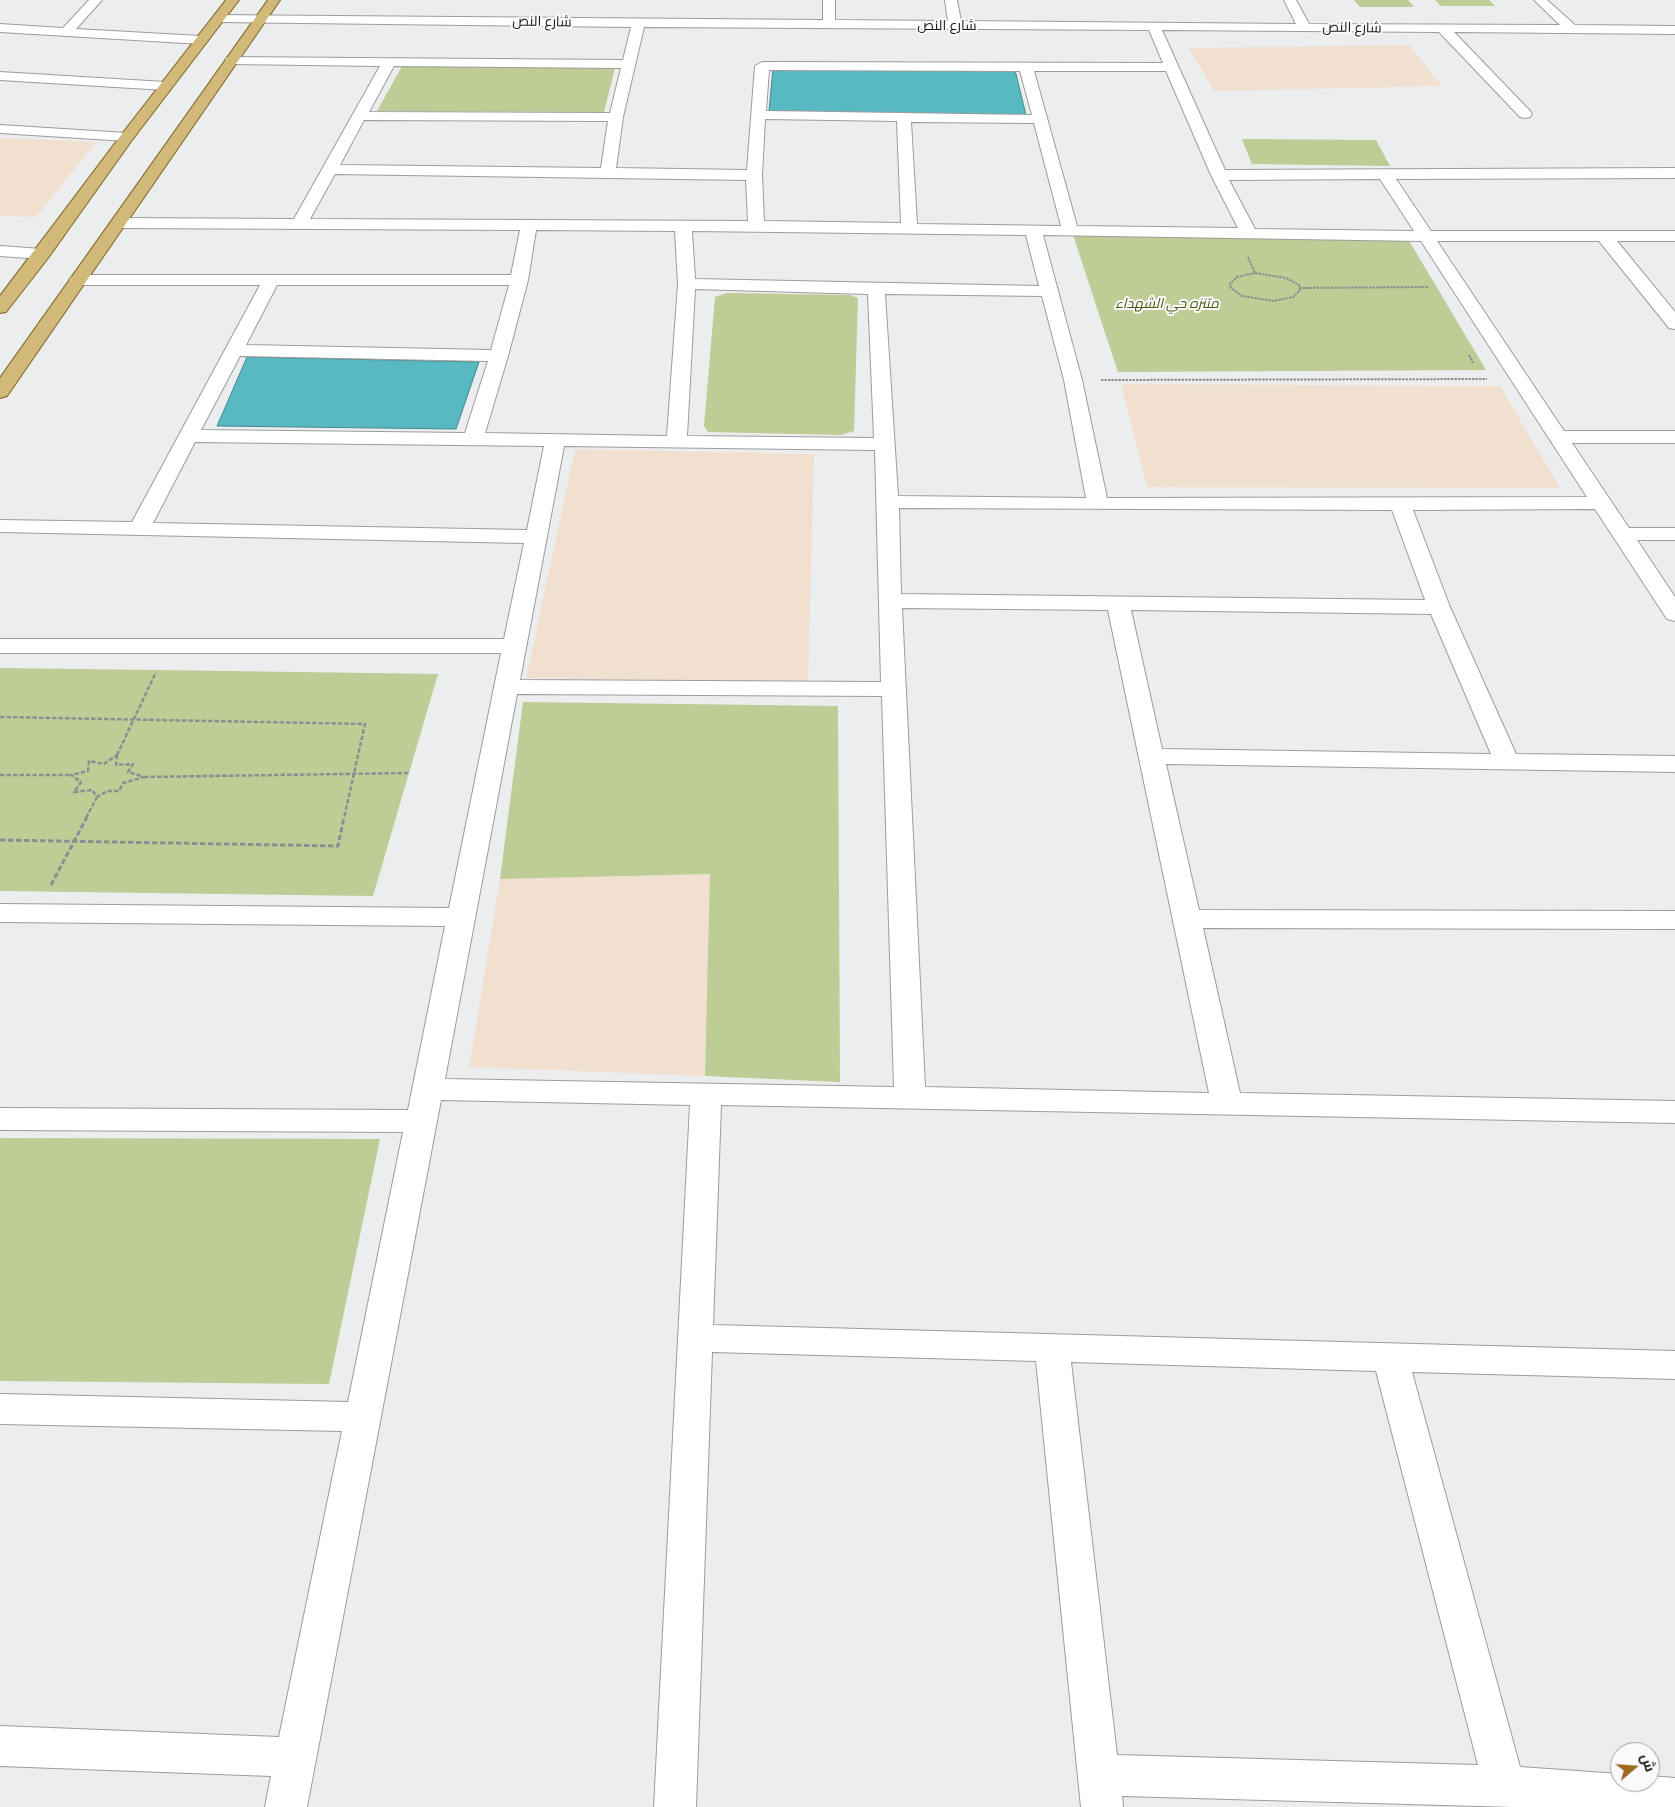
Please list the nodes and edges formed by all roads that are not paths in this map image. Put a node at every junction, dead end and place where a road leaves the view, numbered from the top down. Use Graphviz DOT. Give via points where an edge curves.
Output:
graph roads {
  1 [pos="96,0"];
  2 [pos="233,0"];
  3 [pos="274,0"];
  4 [pos="828,0"];
  5 [pos="951,0"];
  6 [pos="1290,0"];
  7 [pos="1540,0"];
  8 [pos="407,6"];
  9 [pos="219,18"];
  10 [pos="262,18"];
  11 [pos="400,19"];
  12 [pos="638,23"];
  13 [pos="768,24"];
  14 [pos="828,25"];
  15 [pos="955,26"];
  16 [pos="1154,27"];
  17 [pos="0,28"];
  18 [pos="1305,28"];
  19 [pos="1443,29"];
  20 [pos="1572,30"];
  21 [pos="1675,30"];
  22 [pos="65,33"];
  23 [pos="201,40"];
  24 [pos="232,60"];
  25 [pos="389,62"];
  26 [pos="628,64"];
  27 [pos="762,66"];
  28 [pos="1026,66"];
  29 [pos="1173,67"];
  30 [pos="0,76"];
  31 [pos="165,86"];
  32 [pos="1525,114"];
  33 [pos="758,115"];
  34 [pos="360,116"];
  35 [pos="904,117"];
  36 [pos="616,118"];
  37 [pos="1041,119"];
  38 [pos="0,129"];
  39 [pos="127,137"];
  40 [pos="331,169"];
  41 [pos="608,172"];
  42 [pos="1675,173"];
  43 [pos="1385,174"];
  44 [pos="754,175"];
  45 [pos="1219,175"];
  46 [pos="119,223"];
  47 [pos="300,223"];
  48 [pos="529,226"];
  49 [pos="683,226"];
  50 [pos="756,226"];
  51 [pos="909,228"];
  52 [pos="1034,229"];
  53 [pos="1070,230"];
  54 [pos="1248,233"];
  55 [pos="1425,236"];
  56 [pos="1604,236"];
  57 [pos="1675,236"];
  58 [pos="0,251"];
  59 [pos="42,254"];
  60 [pos="78,280"];
  61 [pos="271,280"];
  62 [pos="519,280"];
  63 [pos="686,284"];
  64 [pos="876,288"];
  65 [pos="1049,290"];
  66 [pos="0,308"];
  67 [pos="1675,324"];
  68 [pos="234,350"];
  69 [pos="499,356"];
  70 [pos="0,392"];
  71 [pos="188,436"];
  72 [pos="1558,437"];
  73 [pos="1675,437"];
  74 [pos="473,439"];
  75 [pos="554,440"];
  76 [pos="677,441"];
  77 [pos="885,444"];
  78 [pos="888,502"];
  79 [pos="1601,503"];
  80 [pos="1098,504"];
  81 [pos="1400,504"];
  82 [pos="0,526"];
  83 [pos="139,529"];
  84 [pos="1622,534"];
  85 [pos="1675,534"];
  86 [pos="535,537"];
  87 [pos="890,601"];
  88 [pos="1118,602"];
  89 [pos="1439,607"];
  90 [pos="1675,614"];
  91 [pos="0,646"];
  92 [pos="514,646"];
  93 [pos="506,687"];
  94 [pos="894,689"];
  95 [pos="1151,756"];
  96 [pos="1508,762"];
  97 [pos="1675,764"];
  98 [pos="0,913"];
  99 [pos="461,917"];
  100 [pos="1187,919"];
  101 [pos="1675,920"];
  102 [pos="427,1089"];
  103 [pos="706,1094"];
  104 [pos="910,1098"];
  105 [pos="1226,1104"];
  106 [pos="1675,1112"];
  107 [pos="0,1120"];
  108 [pos="421,1121"];
  109 [pos="696,1338"];
  110 [pos="1052,1348"];
  111 [pos="1390,1357"];
  112 [pos="1675,1365"];
  113 [pos="0,1409"];
  114 [pos="363,1417"];
  115 [pos="0,1746"];
  116 [pos="296,1757"];
  117 [pos="1504,1786"];
  118 [pos="1101,1791"];
  119 [pos="1675,1798"];
  120 [pos="286,1807"];
  121 [pos="675,1807"];
  1 -- 22 [label="street"];
  2 -- 9 [label="main road"];
  3 -- 10 [label="main road"];
  4 -- 14 [label="street"];
  5 -- 15 [label="street"];
  6 -- 18 [label="street"];
  7 -- 20 [label="street"];
  8 -- 11 [label="street"];
  9 -- 10 [label="street, شارع النص"];
  9 -- 23 [label="main road"];
  10 -- 11 [label="street, شارع النص"];
  10 -- 24 [label="main road"];
  11 -- 12 [label="street, شارع النص"];
  12 -- 13 [label="street, شارع النص"];
  12 -- 26 [label="street"];
  13 -- 14 [label="street, شارع النص"];
  13 -- 27 [label="street"];
  14 -- 15 [label="street, شارع النص"];
  15 -- 16 [label="street, شارع النص"];
  16 -- 18 [label="street, شارع النص"];
  16 -- 29 [label="street"];
  17 -- 22 [label="street"];
  18 -- 19 [label="street, شارع النص"];
  19 -- 20 [label="street, شارع النص"];
  19 -- 32 [label="street"];
  20 -- 21 [label="street, شارع النص"];
  22 -- 23 [label="street"];
  23 -- 31 [label="main road"];
  24 -- 25 [label="street"];
  24 -- 46 [label="main road"];
  25 -- 26 [label="street"];
  25 -- 34 [label="street"];
  26 -- 36 [label="street"];
  27 -- 28 [label="street"];
  27 -- 33 [label="street"];
  28 -- 29 [label="street"];
  28 -- 37 [label="street"];
  29 -- 45 [label="street"];
  30 -- 31 [label="street"];
  31 -- 39 [label="main road"];
  33 -- 35 [label="street"];
  33 -- 44 [label="street"];
  34 -- 36 [label="street"];
  34 -- 40 [label="street"];
  35 -- 37 [label="street"];
  35 -- 51 [label="street"];
  36 -- 41 [label="street"];
  37 -- 53 [label="street"];
  38 -- 39 [label="street"];
  39 -- 59 [label="main road"];
  40 -- 41 [label="street"];
  40 -- 47 [label="street"];
  41 -- 44 [label="street"];
  42 -- 43 [label="street"];
  43 -- 45 [label="street"];
  43 -- 55 [label="street"];
  44 -- 50 [label="street"];
  45 -- 54 [label="street"];
  46 -- 47 [label="street"];
  46 -- 60 [label="main road"];
  47 -- 48 [label="street"];
  48 -- 49 [label="street"];
  48 -- 62 [label="street"];
  49 -- 50 [label="street"];
  49 -- 63 [label="street"];
  50 -- 51 [label="street"];
  51 -- 52 [label="street"];
  52 -- 53 [label="street"];
  52 -- 65 [label="street"];
  53 -- 54 [label="street"];
  54 -- 55 [label="street"];
  55 -- 56 [label="street"];
  55 -- 72 [label="street"];
  56 -- 57 [label="street"];
  56 -- 67 [label="street"];
  58 -- 59 [label="street"];
  59 -- 66 [label="main road"];
  60 -- 61 [label="street"];
  60 -- 70 [label="main road"];
  61 -- 62 [label="street"];
  61 -- 68 [label="street"];
  62 -- 69 [label="street"];
  63 -- 64 [label="street"];
  63 -- 76 [label="street"];
  64 -- 65 [label="street"];
  64 -- 77 [label="street"];
  65 -- 80 [label="street"];
  68 -- 69 [label="street"];
  68 -- 71 [label="street"];
  69 -- 74 [label="street"];
  71 -- 74 [label="street"];
  71 -- 83 [label="street"];
  72 -- 73 [label="street"];
  72 -- 79 [label="street"];
  74 -- 75 [label="street"];
  75 -- 76 [label="street"];
  75 -- 86 [label="street"];
  76 -- 77 [label="street"];
  77 -- 78 [label="street"];
  78 -- 80 [label="street"];
  78 -- 87 [label="street"];
  79 -- 81 [label="street"];
  79 -- 84 [label="street"];
  80 -- 81 [label="street"];
  81 -- 89 [label="street"];
  82 -- 83 [label="street"];
  83 -- 86 [label="street"];
  84 -- 85 [label="street"];
  84 -- 90 [label="street"];
  86 -- 92 [label="street"];
  87 -- 88 [label="street"];
  87 -- 94 [label="street"];
  88 -- 89 [label="street"];
  88 -- 95 [label="street"];
  89 -- 96 [label="street"];
  91 -- 92 [label="street"];
  92 -- 93 [label="street"];
  93 -- 94 [label="street"];
  93 -- 99 [label="street"];
  94 -- 104 [label="street"];
  95 -- 96 [label="street"];
  95 -- 100 [label="street"];
  96 -- 97 [label="street"];
  98 -- 99 [label="street"];
  99 -- 102 [label="street"];
  100 -- 101 [label="street"];
  100 -- 105 [label="street"];
  102 -- 103 [label="street"];
  102 -- 108 [label="street"];
  103 -- 104 [label="street"];
  103 -- 109 [label="street"];
  104 -- 105 [label="street"];
  105 -- 106 [label="street"];
  107 -- 108 [label="street"];
  108 -- 114 [label="street"];
  109 -- 110 [label="street"];
  109 -- 121 [label="street"];
  110 -- 111 [label="street"];
  110 -- 118 [label="street"];
  111 -- 112 [label="street"];
  111 -- 117 [label="street"];
  113 -- 114 [label="street"];
  114 -- 116 [label="street"];
  115 -- 116 [label="street"];
  116 -- 120 [label="street"];
  117 -- 118 [label="street"];
  117 -- 119 [label="street"];
}
